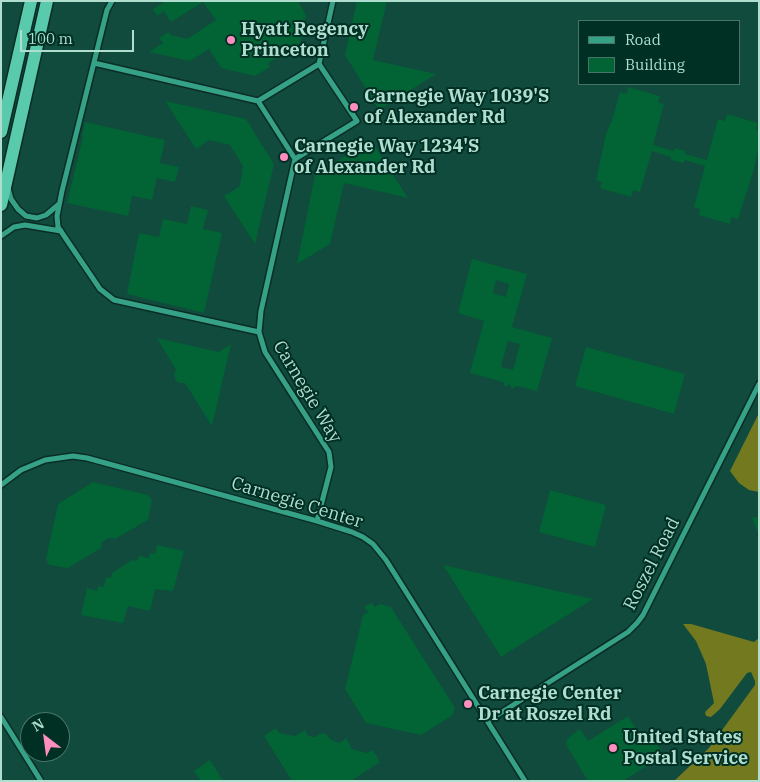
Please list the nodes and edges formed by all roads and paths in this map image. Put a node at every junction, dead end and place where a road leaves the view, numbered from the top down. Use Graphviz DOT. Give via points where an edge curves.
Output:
graph roads {
  1 [pos="31,1"];
  2 [pos="47,1"];
  3 [pos="112,1"];
  4 [pos="333,1"];
  5 [pos="94,63"];
  6 [pos="319,64"];
  7 [pos="258,101"];
  8 [pos="1,132"];
  9 [pos="295,159"];
  10 [pos="6,183"];
  11 [pos="60,204"];
  12 [pos="1,205"];
  13 [pos="61,231"];
  14 [pos="1,236"];
  15 [pos="259,332"];
  16 [pos="759,384"];
  17 [pos="1,485"];
  18 [pos="317,521"];
  19 [pos="1,717"];
  20 [pos="488,721"];
  21 [pos="41,781"];
  22 [pos="526,781"];
  1 -- 8 [label="highway"];
  2 -- 10 [label="highway"];
  3 -- 5 [label="street" via="106,10"];
  4 -- 6 [label="street"];
  5 -- 7 [label="street"];
  5 -- 11 [label="street"];
  6 -- 7 [label="street"];
  6 -- 9 [label="street" via="357,121"];
  7 -- 9 [label="street"];
  9 -- 15 [label="street, Carnegie Way"];
  10 -- 11 [label="street" via="14,204 26,216 46,215"];
  10 -- 12 [label="highway"];
  11 -- 13 [label="street" via="56,221"];
  13 -- 14 [label="street" via="25,225 14,227"];
  13 -- 15 [label="street" via="100,289 114,300"];
  15 -- 18 [label="street, Carnegie Way" via="265,352 329,452 331,467"];
  16 -- 20 [label="street, Roszel Road" via="637,623 628,632"];
  17 -- 18 [label="street, Carnegie Center" via="21,470 45,460 87,458"];
  18 -- 20 [label="street, Carnegie Center" via="352,532 381,553"];
  19 -- 21 [label="street"];
  20 -- 22 [label="street, Carnegie Center"];
}
